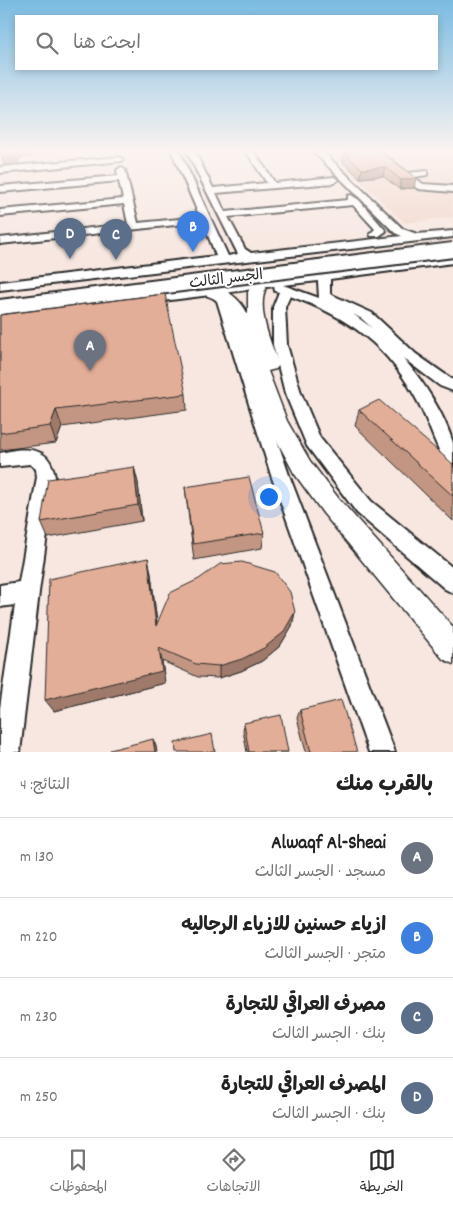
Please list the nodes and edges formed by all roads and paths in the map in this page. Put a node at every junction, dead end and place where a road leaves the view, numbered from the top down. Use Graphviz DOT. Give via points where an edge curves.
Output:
graph roads {
  1 [pos="50,185"];
  2 [pos="125,185"];
  3 [pos="191,185"];
  4 [pos="208,185"];
  5 [pos="282,185"];
  6 [pos="339,185"];
  7 [pos="353,185"];
  8 [pos="418,185"];
  9 [pos="273,186"];
  10 [pos="453,189"];
  11 [pos="0,190"];
  12 [pos="211,191"];
  13 [pos="129,200"];
  14 [pos="356,202"];
  15 [pos="0,213"];
  16 [pos="223,215"];
  17 [pos="207,219"];
  18 [pos="392,222"];
  19 [pos="134,227"];
  20 [pos="453,228"];
  21 [pos="376,230"];
  22 [pos="399,231"];
  23 [pos="453,234"];
  24 [pos="420,236"];
  25 [pos="0,241"];
  26 [pos="342,242"];
  27 [pos="453,242"];
  28 [pos="321,248"];
  29 [pos="453,250"];
  30 [pos="247,254"];
  31 [pos="220,256"];
  32 [pos="453,260"];
  33 [pos="196,263"];
  34 [pos="397,267"];
  35 [pos="453,267"];
  36 [pos="114,273"];
  37 [pos="332,274"];
  38 [pos="0,278"];
  39 [pos="272,285"];
  40 [pos="0,286"];
  41 [pos="208,291"];
  42 [pos="0,296"];
  43 [pos="120,302"];
  44 [pos="0,307"];
  45 [pos="0,318"];
  46 [pos="449,384"];
  47 [pos="424,398"];
  48 [pos="453,459"];
  49 [pos="0,460"];
  50 [pos="337,505"];
  51 [pos="453,582"];
  52 [pos="28,592"];
  53 [pos="0,596"];
  54 [pos="453,634"];
  55 [pos="453,649"];
  56 [pos="5,750"];
  57 [pos="382,752"];
  1 -- 11 [label="street"];
  2 -- 13 [label="street"];
  3 -- 17 [label="street"];
  4 -- 12 [label="street"];
  5 -- 9 [label="street"];
  6 -- 14 [label="street"];
  7 -- 18 [label="street"];
  8 -- 10 [label="street"];
  9 -- 12 [label="street"];
  12 -- 16 [label="street"];
  13 -- 15 [label="street"];
  13 -- 19 [label="street"];
  14 -- 16 [label="street"];
  14 -- 21 [label="street"];
  16 -- 30 [label="street"];
  17 -- 19 [label="street"];
  17 -- 31 [label="street"];
  18 -- 21 [label="street" via="393,227"];
  18 -- 22 [label="street"];
  19 -- 25 [label="street"];
  20 -- 22 [label="street"];
  21 -- 22 [label="street"];
  21 -- 26 [label="street"];
  22 -- 24 [label="street"];
  23 -- 24 [label="street"];
  24 -- 26 [label="street"];
  26 -- 28 [label="street"];
  26 -- 30 [label="street"];
  27 -- 42 [label="main road, الجسر الثالث"];
  28 -- 30 [label="street"];
  28 -- 37 [label="street" via="307,254 310,262 319,270"];
  29 -- 44 [label="main road, الجسر الثالث, bridge"];
  30 -- 31 [label="street"];
  30 -- 39 [label="street" via="270,257 284,266 285,277"];
  31 -- 33 [label="street"];
  31 -- 38 [label="street"];
  32 -- 34 [label="street"];
  33 -- 36 [label="street"];
  33 -- 41 [label="street" via="182,271 181,280 188,288"];
  34 -- 35 [label="street"];
  34 -- 37 [label="street"];
  36 -- 40 [label="street"];
  36 -- 43 [label="street" via="151,275 157,282 155,291 147,296"];
  37 -- 39 [label="street"];
  37 -- 46 [label="street" via="323,283 324,296 367,316 411,356"];
  39 -- 41 [label="street"];
  39 -- 47 [label="street" via="341,312 367,331 402,365"];
  39 -- 50 [label="main road" via="254,295 256,318 284,409"];
  39 -- 51 [label="street" via="279,307 280,345 293,393 313,441 364,507"];
  41 -- 43 [label="street"];
  41 -- 50 [label="main road" via="223,294 238,311 277,422 302,466"];
  41 -- 57 [label="street" via="219,295 223,301 280,475"];
  43 -- 45 [label="street"];
  46 -- 47 [label="street"];
  47 -- 48 [label="street"];
  49 -- 52 [label="street" via="34,457 46,469"];
  50 -- 54 [label="main road"];
  50 -- 55 [label="main road"];
  52 -- 53 [label="street"];
  52 -- 56 [label="street"];
}
